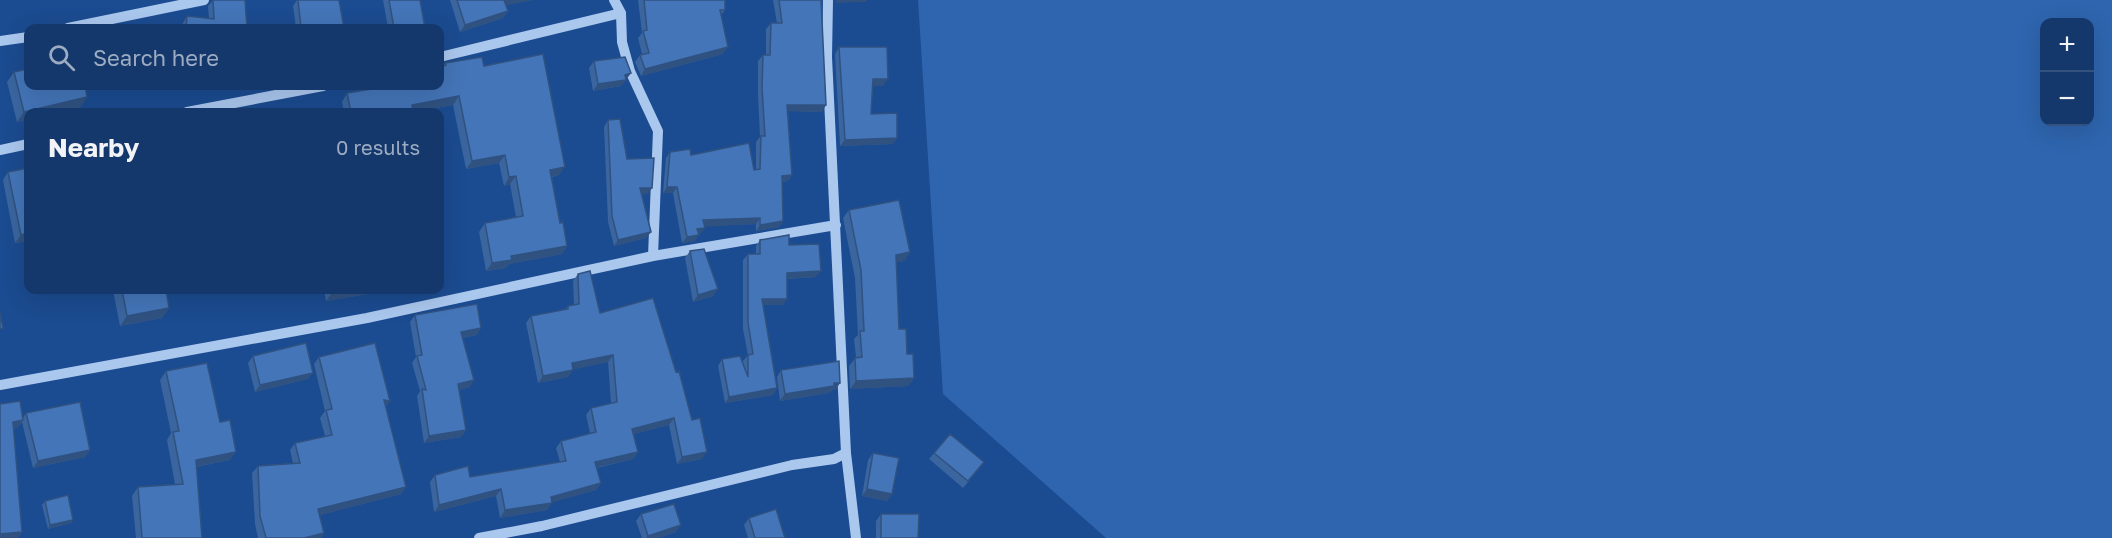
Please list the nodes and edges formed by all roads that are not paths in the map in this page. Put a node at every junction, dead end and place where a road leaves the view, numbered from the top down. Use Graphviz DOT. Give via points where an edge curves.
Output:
graph roads {
  1 [pos="204,0"];
  2 [pos="614,0"];
  3 [pos="828,0"];
  4 [pos="621,13"];
  5 [pos="87,24"];
  6 [pos="24,38"];
  7 [pos="0,41"];
  8 [pos="444,56"];
  9 [pos="302,90"];
  10 [pos="208,108"];
  11 [pos="24,145"];
  12 [pos="0,150"];
  13 [pos="836,225"];
  14 [pos="653,256"];
  15 [pos="0,385"];
  16 [pos="846,453"];
  17 [pos="479,538"];
  18 [pos="856,538"];
  1 -- 5 [label="street"];
  2 -- 4 [label="street"];
  3 -- 13 [label="street" via="827,57"];
  4 -- 8 [label="street"];
  4 -- 14 [label="street" via="622,42 630,71 658,131"];
  6 -- 7 [label="street"];
  9 -- 10 [label="street"];
  11 -- 12 [label="street"];
  13 -- 14 [label="street"];
  13 -- 16 [label="street"];
  14 -- 15 [label="street" via="367,318"];
  16 -- 17 [label="street" via="834,459 792,465"];
  16 -- 18 [label="street"];
}
